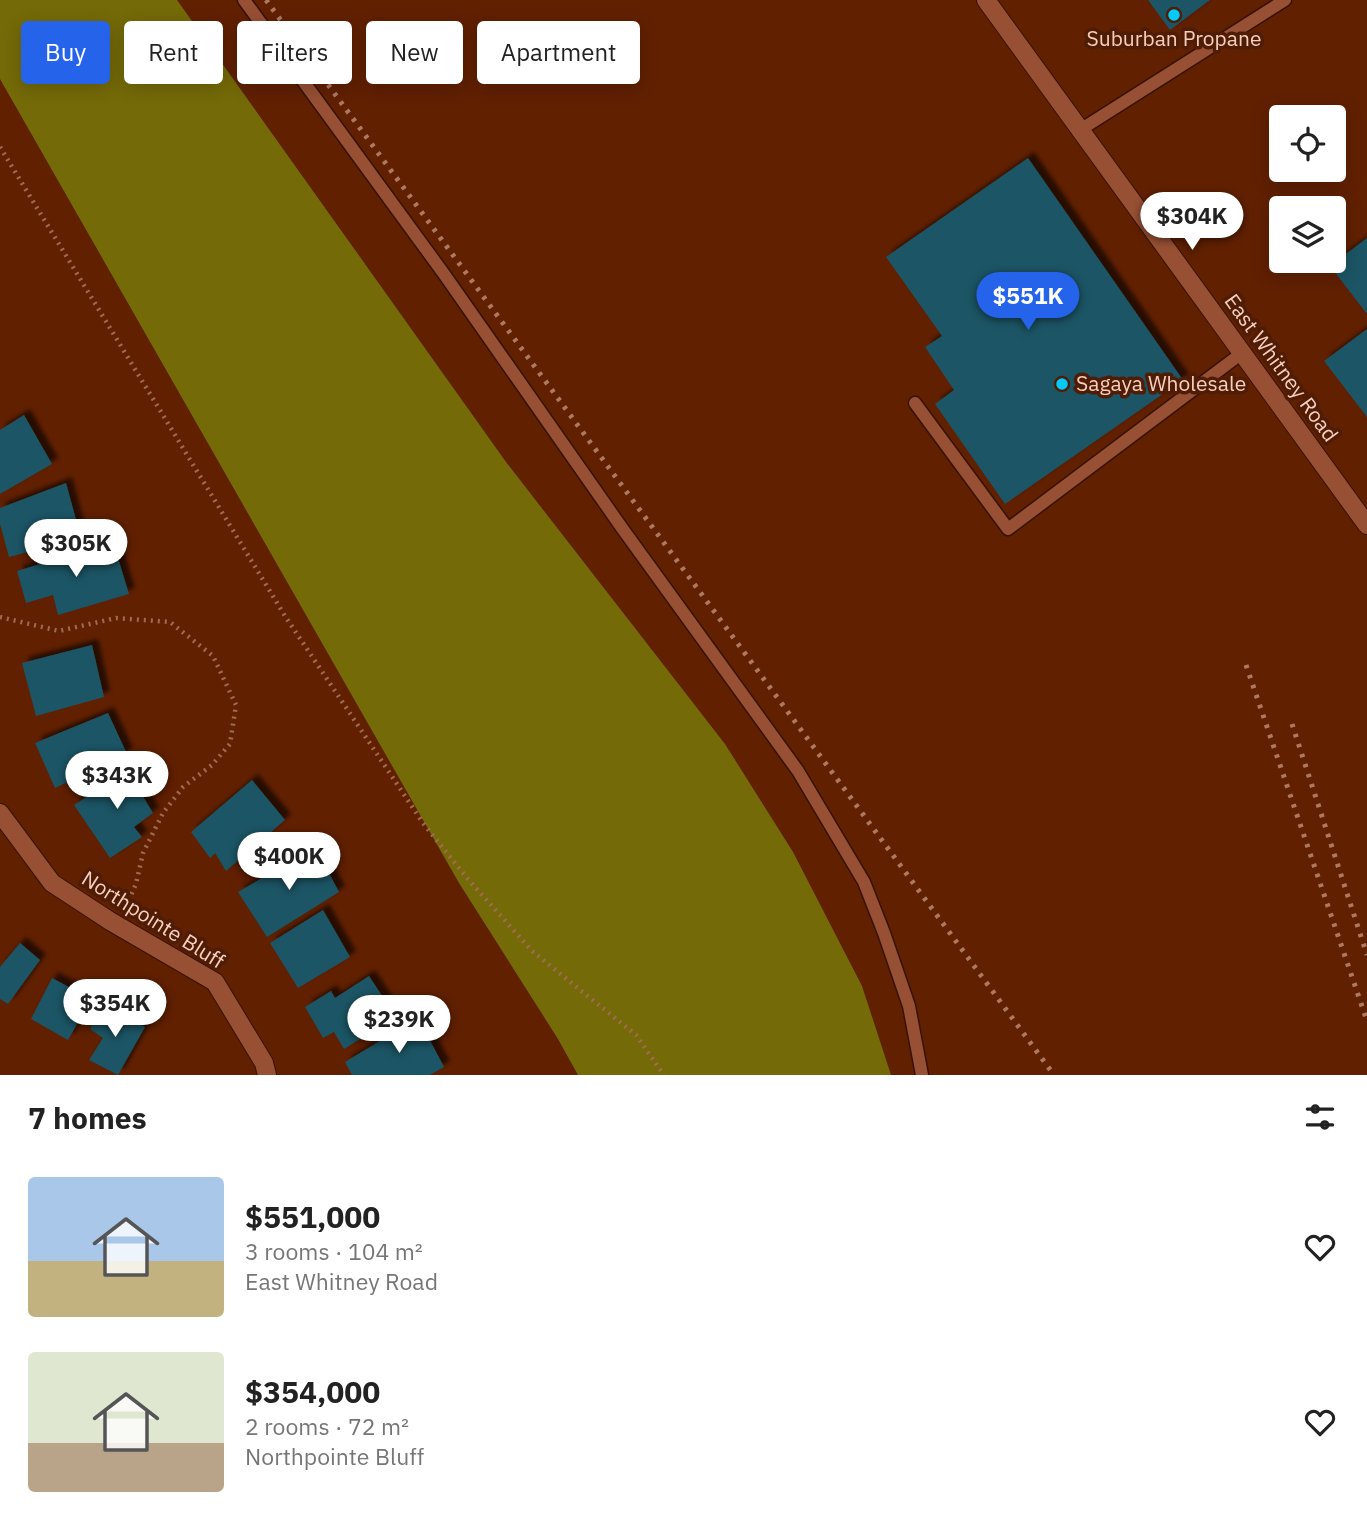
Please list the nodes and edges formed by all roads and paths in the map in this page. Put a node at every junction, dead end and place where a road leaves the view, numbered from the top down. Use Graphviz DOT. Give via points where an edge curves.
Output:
graph roads {
  1 [pos="244,0"];
  2 [pos="1285,0"];
  3 [pos="989,1"];
  4 [pos="1080,130"];
  5 [pos="0,147"];
  6 [pos="1242,353"];
  7 [pos="915,403"];
  8 [pos="1367,526"];
  9 [pos="0,617"];
  10 [pos="0,813"];
  11 [pos="118,925"];
  12 [pos="267,1075"];
  13 [pos="664,1075"];
  14 [pos="922,1075"];
  1 -- 14 [label="lane" via="798,771 864,882 909,1006"];
  2 -- 4 [label="lane"];
  3 -- 4 [label="street, East Whitney Road"];
  4 -- 6 [label="street, East Whitney Road"];
  5 -- 13 [label="path" via="285,616 423,823 532,951 636,1035"];
  6 -- 7 [label="lane" via="1008,529"];
  6 -- 8 [label="street, East Whitney Road"];
  9 -- 11 [label="path" via="60,631 116,618 170,622 213,656 236,705 230,744 183,787 163,813 143,853 136,884"];
  10 -- 11 [label="street, Northpointe Bluff" via="52,883"];
  11 -- 12 [label="street, Northpointe Bluff" via="215,982"];
}
